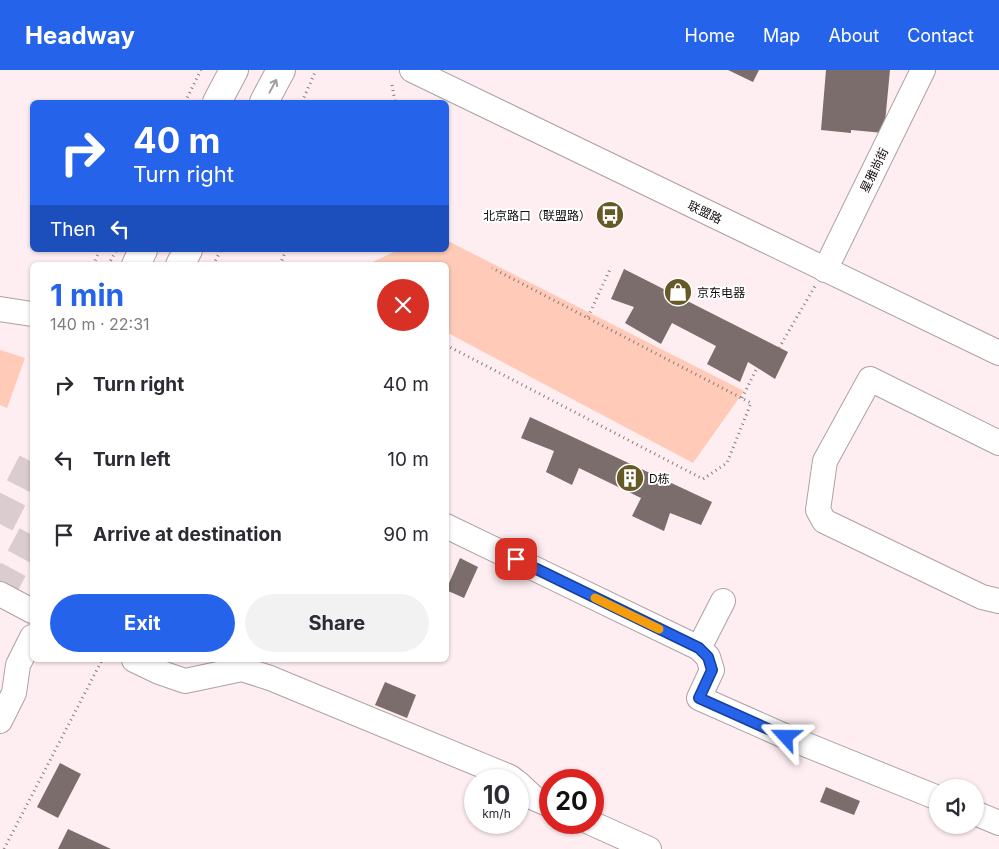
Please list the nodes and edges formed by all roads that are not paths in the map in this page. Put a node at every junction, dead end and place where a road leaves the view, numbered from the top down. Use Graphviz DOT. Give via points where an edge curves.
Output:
graph roads {
  1 [pos="234,70"];
  2 [pos="281,70"];
  3 [pos="412,70"];
  4 [pos="923,70"];
  5 [pos="219,100"];
  6 [pos="265,100"];
  7 [pos="825,270"];
  8 [pos="0,309"];
  9 [pos="30,314"];
  10 [pos="999,353"];
  11 [pos="999,443"];
  12 [pos="449,527"];
  13 [pos="0,594"];
  14 [pos="723,601"];
  15 [pos="999,601"];
  16 [pos="30,610"];
  17 [pos="30,641"];
  18 [pos="699,648"];
  19 [pos="138,662"];
  20 [pos="7,689"];
  21 [pos="0,721"];
  22 [pos="490,769"];
  23 [pos="929,794"];
  24 [pos="984,817"];
  25 [pos="999,823"];
  26 [pos="604,829"];
  27 [pos="649,849"];
  1 -- 5 [label="main road"];
  6 -- 2 [label="main road, one-way"];
  3 -- 7 [label="street, 联盟路"];
  4 -- 7 [label="street, 星雅尚街"];
  7 -- 10 [label="street, 联盟路"];
  8 -- 9 [label="street"];
  11 -- 15 [label="street" via="870,379 825,461 818,510 824,521 982,597"];
  12 -- 18 [label="street"];
  13 -- 16 [label="street"];
  14 -- 18 [label="street"];
  17 -- 20 [label="street"];
  18 -- 23 [label="street" via="708,657 712,670 699,698"];
  19 -- 22 [label="street" via="185,681 242,669"];
  20 -- 21 [label="street"];
  24 -- 25 [label="street"];
  26 -- 27 [label="street"];
}
